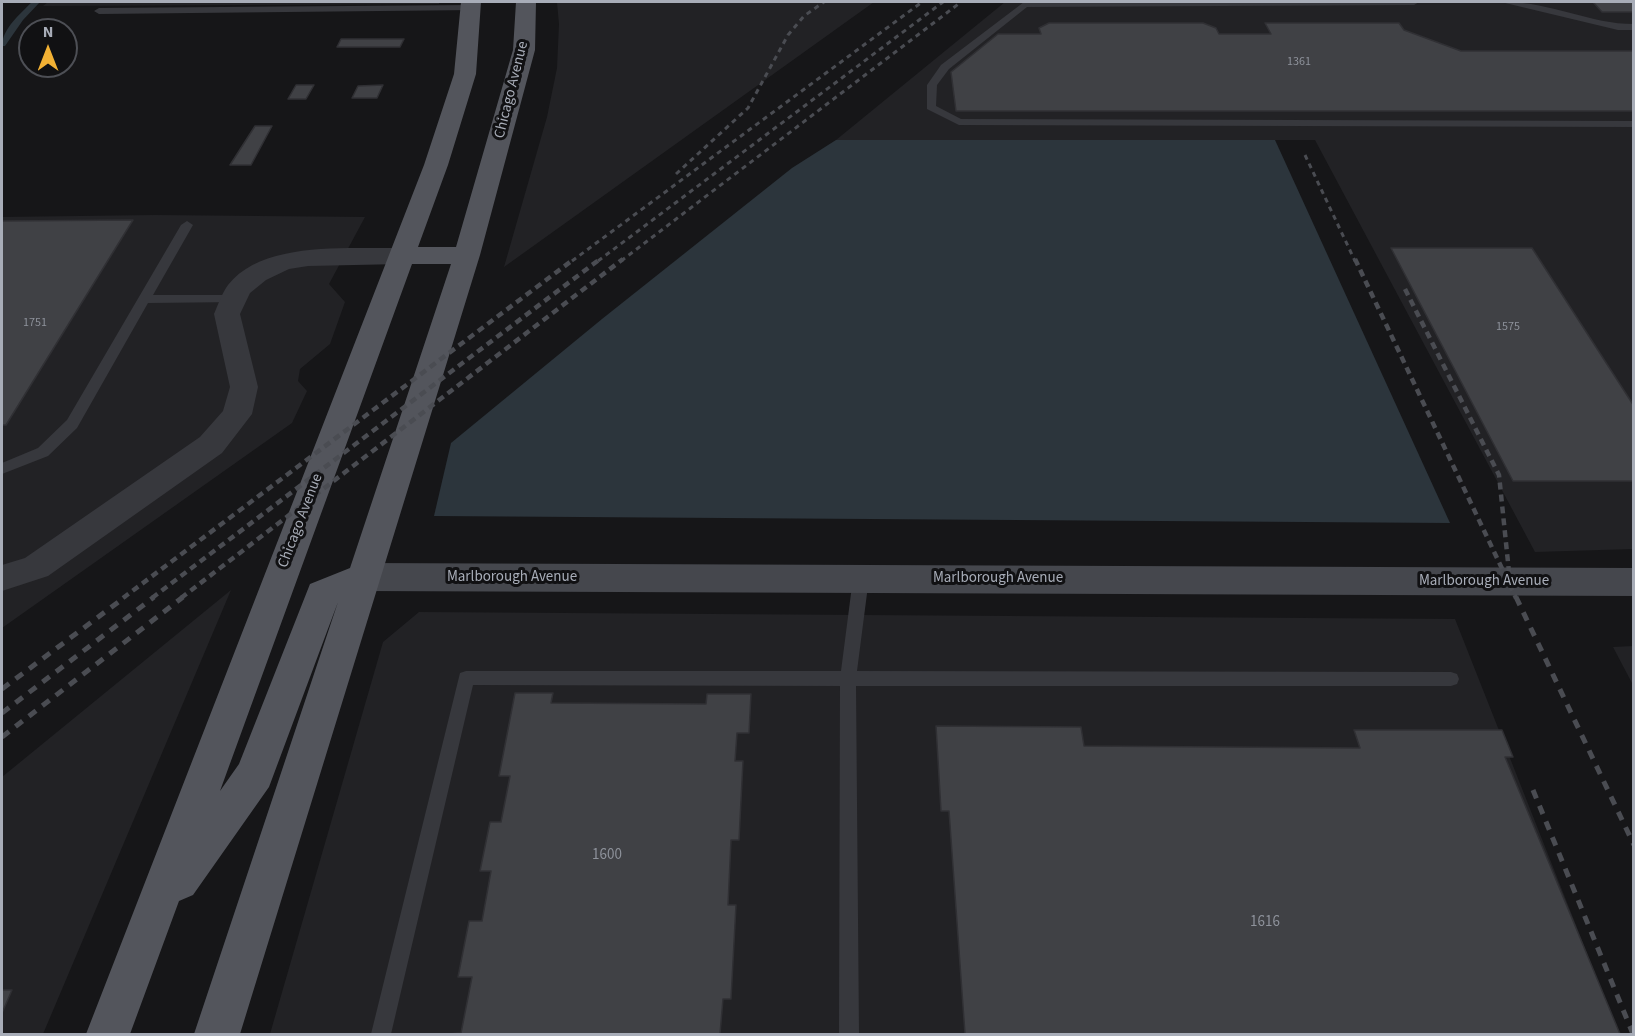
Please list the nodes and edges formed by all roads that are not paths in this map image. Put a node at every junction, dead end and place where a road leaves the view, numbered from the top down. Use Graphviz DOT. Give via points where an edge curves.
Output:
graph roads {
  1 [pos="526,2"];
  2 [pos="1414,2"];
  3 [pos="1506,2"];
  4 [pos="471,5"];
  5 [pos="99,11"];
  6 [pos="1634,27"];
  7 [pos="1634,124"];
  8 [pos="187,225"];
  9 [pos="467,255"];
  10 [pos="401,256"];
  11 [pos="144,299"];
  12 [pos="235,299"];
  13 [pos="2,469"];
  14 [pos="363,577"];
  15 [pos="2,578"];
  16 [pos="861,578"];
  17 [pos="1634,582"];
  18 [pos="848,678"];
  19 [pos="1451,679"];
  20 [pos="153,915"];
  21 [pos="108,1035"];
  22 [pos="217,1035"];
  23 [pos="381,1035"];
  24 [pos="849,1035"];
  1 -- 9 [label="main road, Chicago Avenue" via="524,50"];
  2 -- 7 [label="lane" via="1025,4 945,67 932,86 931,107 959,122"];
  3 -- 6 [label="lane" via="1618,27"];
  4 -- 5 [label="lane"];
  4 -- 10 [label="main road, Chicago Avenue" via="465,74"];
  8 -- 11 [label="lane"];
  9 -- 10 [label="main road"];
  9 -- 14 [label="main road, Chicago Avenue"];
  10 -- 12 [label="street" via="282,262 257,274"];
  10 -- 20 [label="main road, Chicago Avenue"];
  11 -- 12 [label="lane"];
  11 -- 13 [label="lane" via="72,424 44,452"];
  12 -- 15 [label="street" via="227,315 244,387 237,414 211,445 36,567"];
  14 -- 16 [label="street, Marlborough Avenue"];
  14 -- 20 [label="main road" via="322,594 255,774"];
  14 -- 22 [label="main road, Chicago Avenue"];
  16 -- 17 [label="street, Marlborough Avenue"];
  16 -- 18 [label="lane"];
  18 -- 19 [label="lane"];
  18 -- 23 [label="lane" via="466,678"];
  18 -- 24 [label="lane"];
  20 -- 21 [label="main road, Chicago Avenue"];
}
